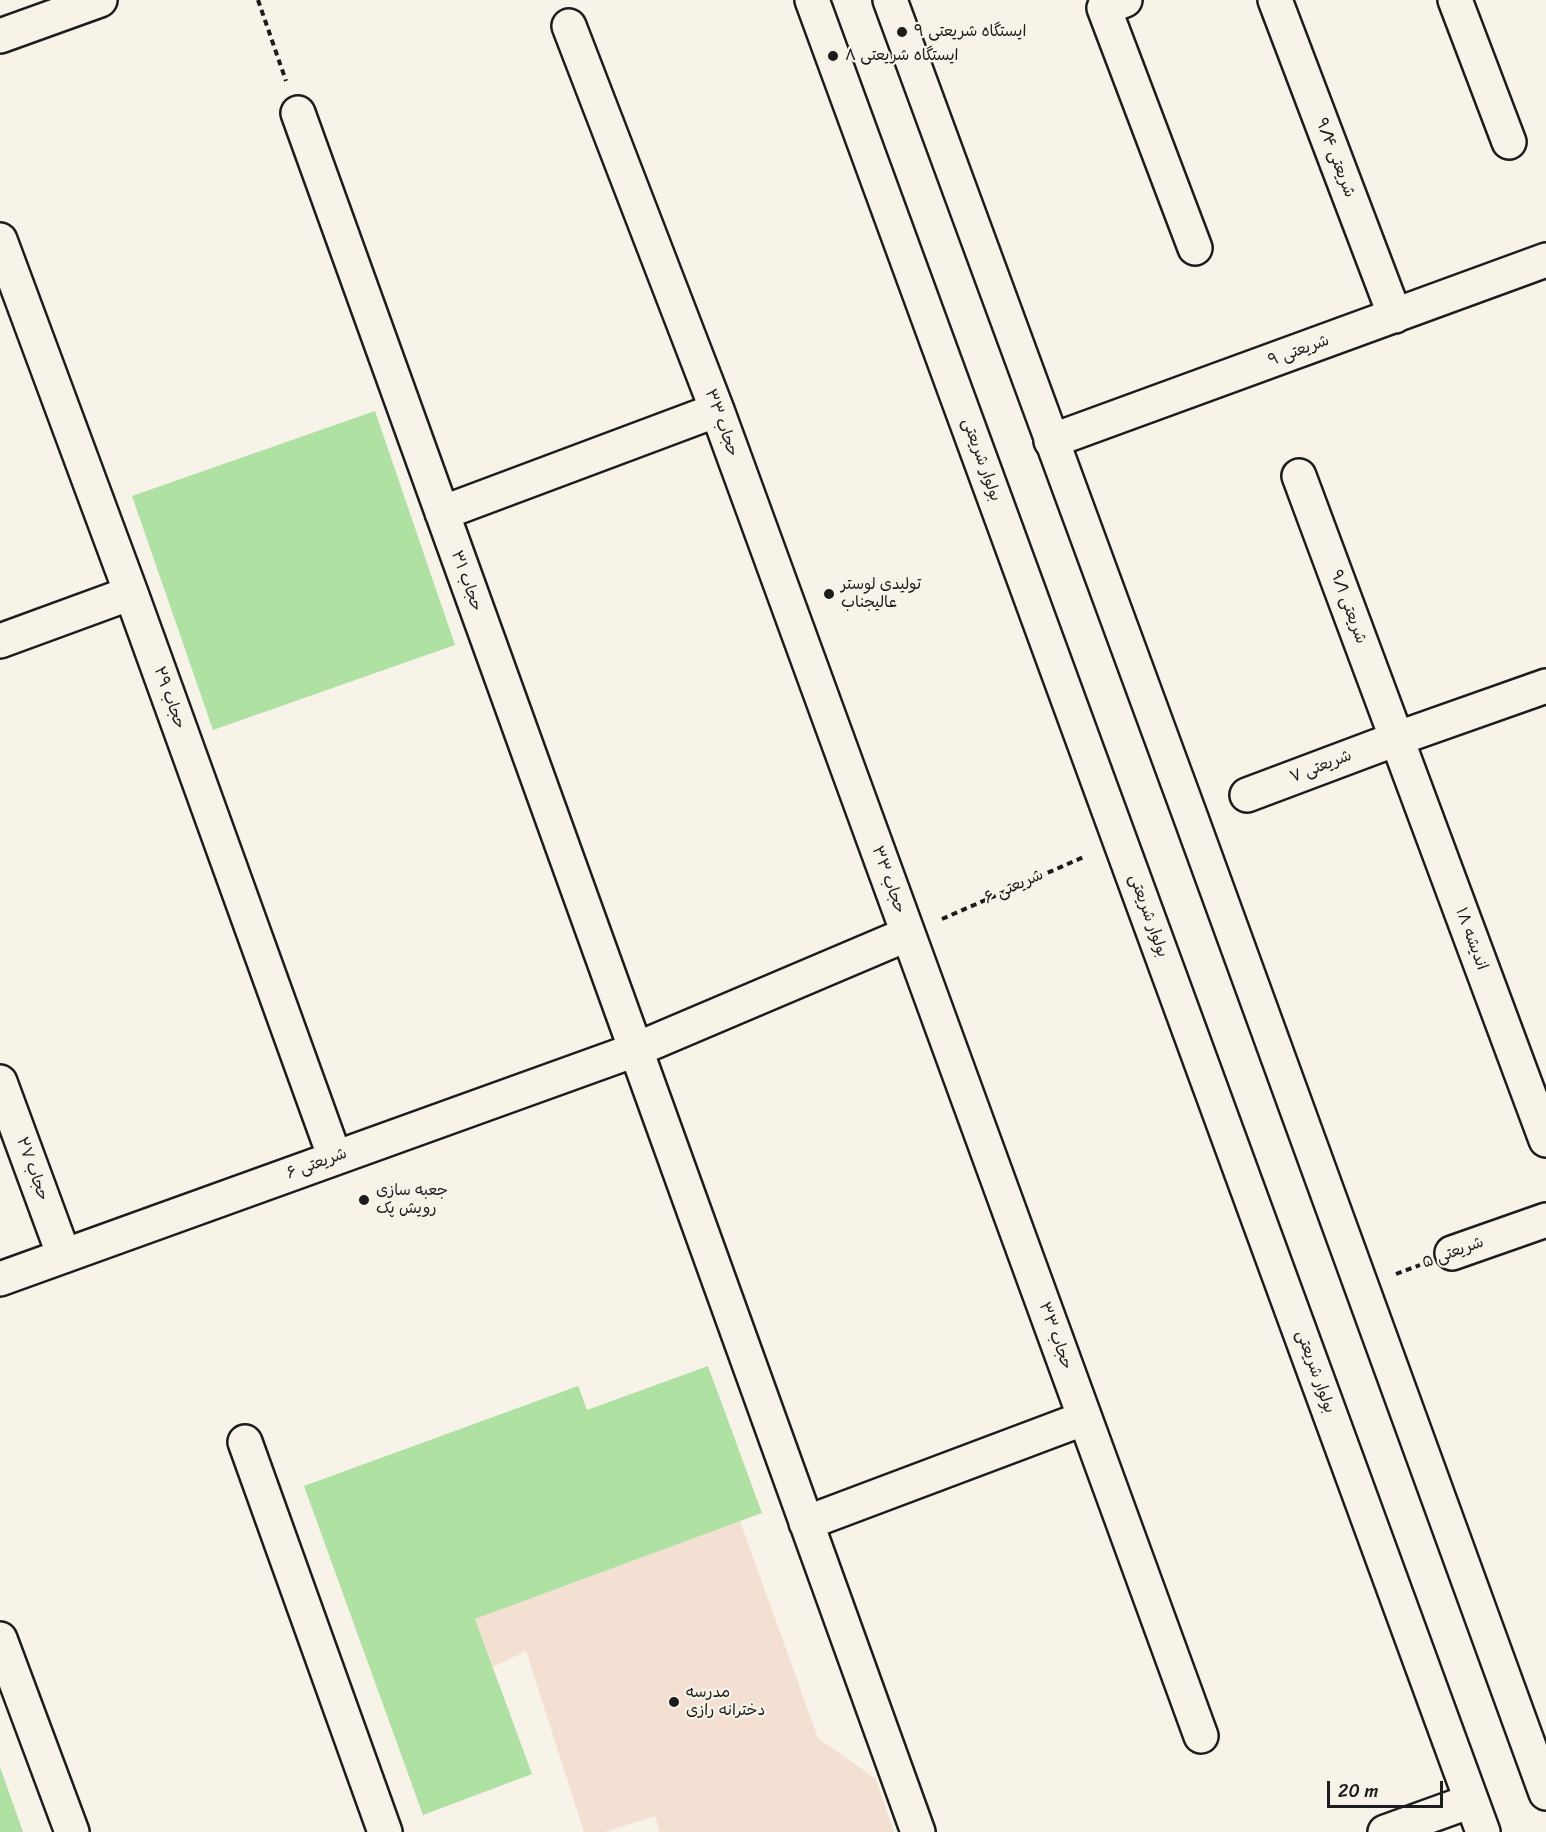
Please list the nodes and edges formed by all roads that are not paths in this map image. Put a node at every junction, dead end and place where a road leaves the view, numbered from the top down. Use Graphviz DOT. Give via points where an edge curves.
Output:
graph roads {
  1 [pos="100,0"];
  2 [pos="812,0"];
  3 [pos="890,0"];
  4 [pos="1125,0"];
  5 [pos="1275,0"];
  6 [pos="1455,0"];
  7 [pos="569,26"];
  8 [pos="0,36"];
  9 [pos="298,113"];
  10 [pos="1509,142"];
  11 [pos="0,240"];
  12 [pos="1195,248"];
  13 [pos="1546,260"];
  14 [pos="1395,316"];
  15 [pos="717,410"];
  16 [pos="1051,441"];
  17 [pos="1299,476"];
  18 [pos="442,513"];
  19 [pos="131,593"];
  20 [pos="0,641"];
  21 [pos="1546,686"];
  22 [pos="1396,739"];
  23 [pos="1247,795"];
  24 [pos="908,934"];
  25 [pos="635,1050"];
  26 [pos="0,1082"];
  27 [pos="1546,1140"];
  28 [pos="335,1158"];
  29 [pos="1546,1220"];
  30 [pos="1452,1253"];
  31 [pos="64,1256"];
  32 [pos="0,1279"];
  33 [pos="1085,1418"];
  34 [pos="245,1442"];
  35 [pos="806,1523"];
  36 [pos="0,1639"];
  37 [pos="1201,1736"];
  38 [pos="1546,1793"];
  39 [pos="1471,1801"];
  40 [pos="72,1832"];
  41 [pos="385,1832"];
  42 [pos="918,1832"];
  43 [pos="1385,1832"];
  44 [pos="1483,1832"];
  1 -- 8 [label="street"];
  2 -- 39 [label="street, بولوار شریعتی"];
  3 -- 16 [label="street"];
  4 -- 12 [label="street" via="1104,8"];
  5 -- 14 [label="street, شریعتی ۹/۴"];
  6 -- 10 [label="street"];
  7 -- 15 [label="street, حجاب ۳۳"];
  9 -- 18 [label="street, حجاب ۳۱"];
  11 -- 19 [label="street, حجاب ۲۹"];
  13 -- 14 [label="street, شریعتی ۹"];
  14 -- 16 [label="street, شریعتی ۹"];
  15 -- 18 [label="street"];
  15 -- 24 [label="street, حجاب ۳۳"];
  16 -- 38 [label="street"];
  17 -- 22 [label="street, شریعتی ۹/۱"];
  18 -- 25 [label="street, حجاب ۳۱"];
  19 -- 20 [label="street"];
  19 -- 28 [label="street, حجاب ۲۹"];
  21 -- 22 [label="street, شریعتی ۷"];
  22 -- 23 [label="street, شریعتی ۷"];
  22 -- 27 [label="street, اندیشه ۱۸"];
  24 -- 25 [label="street, شریعتی ۶"];
  24 -- 33 [label="street, حجاب ۳۳"];
  25 -- 28 [label="street, شریعتی ۶"];
  25 -- 35 [label="street, حجاب ۳۱"];
  26 -- 31 [label="street, حجاب ۲۷"];
  28 -- 31 [label="street, شریعتی ۶"];
  29 -- 30 [label="street, شریعتی ۵"];
  31 -- 32 [label="street, شریعتی ۶"];
  33 -- 35 [label="street"];
  33 -- 37 [label="street, حجاب ۳۳"];
  34 -- 41 [label="street"];
  35 -- 42 [label="street, حجاب ۳۱"];
  36 -- 40 [label="street"];
  39 -- 43 [label="street"];
  39 -- 44 [label="street, بولوار شریعتی"];
}
